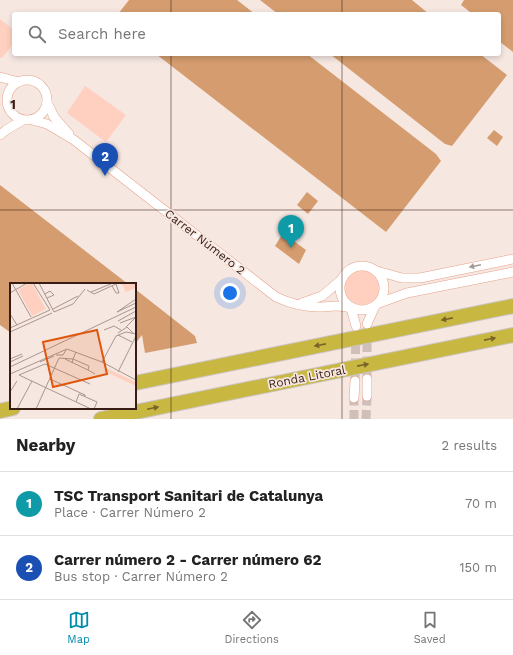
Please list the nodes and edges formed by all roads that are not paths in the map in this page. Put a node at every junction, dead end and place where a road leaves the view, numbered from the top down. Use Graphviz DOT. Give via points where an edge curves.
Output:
graph roads {
  1 [pos="0,77"];
  2 [pos="19,82"];
  3 [pos="0,90"];
  4 [pos="6,102"];
  5 [pos="47,102"];
  6 [pos="27,120"];
  7 [pos="0,135"];
  8 [pos="74,140"];
  9 [pos="513,259"];
  10 [pos="375,270"];
  11 [pos="513,272"];
  12 [pos="341,280"];
  13 [pos="297,304"];
  14 [pos="377,305"];
  15 [pos="513,306"];
  16 [pos="350,308"];
  17 [pos="367,324"];
  18 [pos="356,326"];
  19 [pos="513,335"];
  20 [pos="367,379"];
  21 [pos="355,381"];
  22 [pos="136,383"];
  23 [pos="367,396"];
  24 [pos="354,398"];
  25 [pos="10,409"];
  26 [pos="0,411"];
  27 [pos="101,419"];
  1 -- 2 [label="street"];
  2 -- 4 [label="street" via="9,90"];
  2 -- 5 [label="street" via="30,80 38,84 45,91"];
  3 -- 4 [label="street"];
  4 -- 6 [label="street" via="11,114"];
  5 -- 6 [label="street" via="42,114"];
  5 -- 8 [label="street, Carrer Número 2" via="54,117"];
  6 -- 7 [label="street"];
  6 -- 8 [label="street, Carrer Número 2" via="47,124"];
  8 -- 13 [label="street, Carrer Número 2" via="276,297"];
  9 -- 10 [label="street, one-way" via="420,278 398,277"];
  10 -- 12 [label="street" via="356,266"];
  10 -- 14 [label="street" via="381,276 384,286 383,297"];
  11 -- 14 [label="street" via="407,294"];
  12 -- 13 [label="street" via="322,296"];
  12 -- 16 [label="street" via="340,294"];
  13 -- 16 [label="street, Carrer Número 2" via="318,307 341,305"];
  14 -- 16 [label="street" via="360,311"];
  14 -- 17 [label="street"];
  15 -- 22 [label="highway, one-way"];
  16 -- 18 [label="street"];
  27 -- 19 [label="highway, Ronda Litoral, one-way"];
  20 -- 23 [label="street"];
  21 -- 24 [label="street"];
  25 -- 26 [label="highway"];
}
